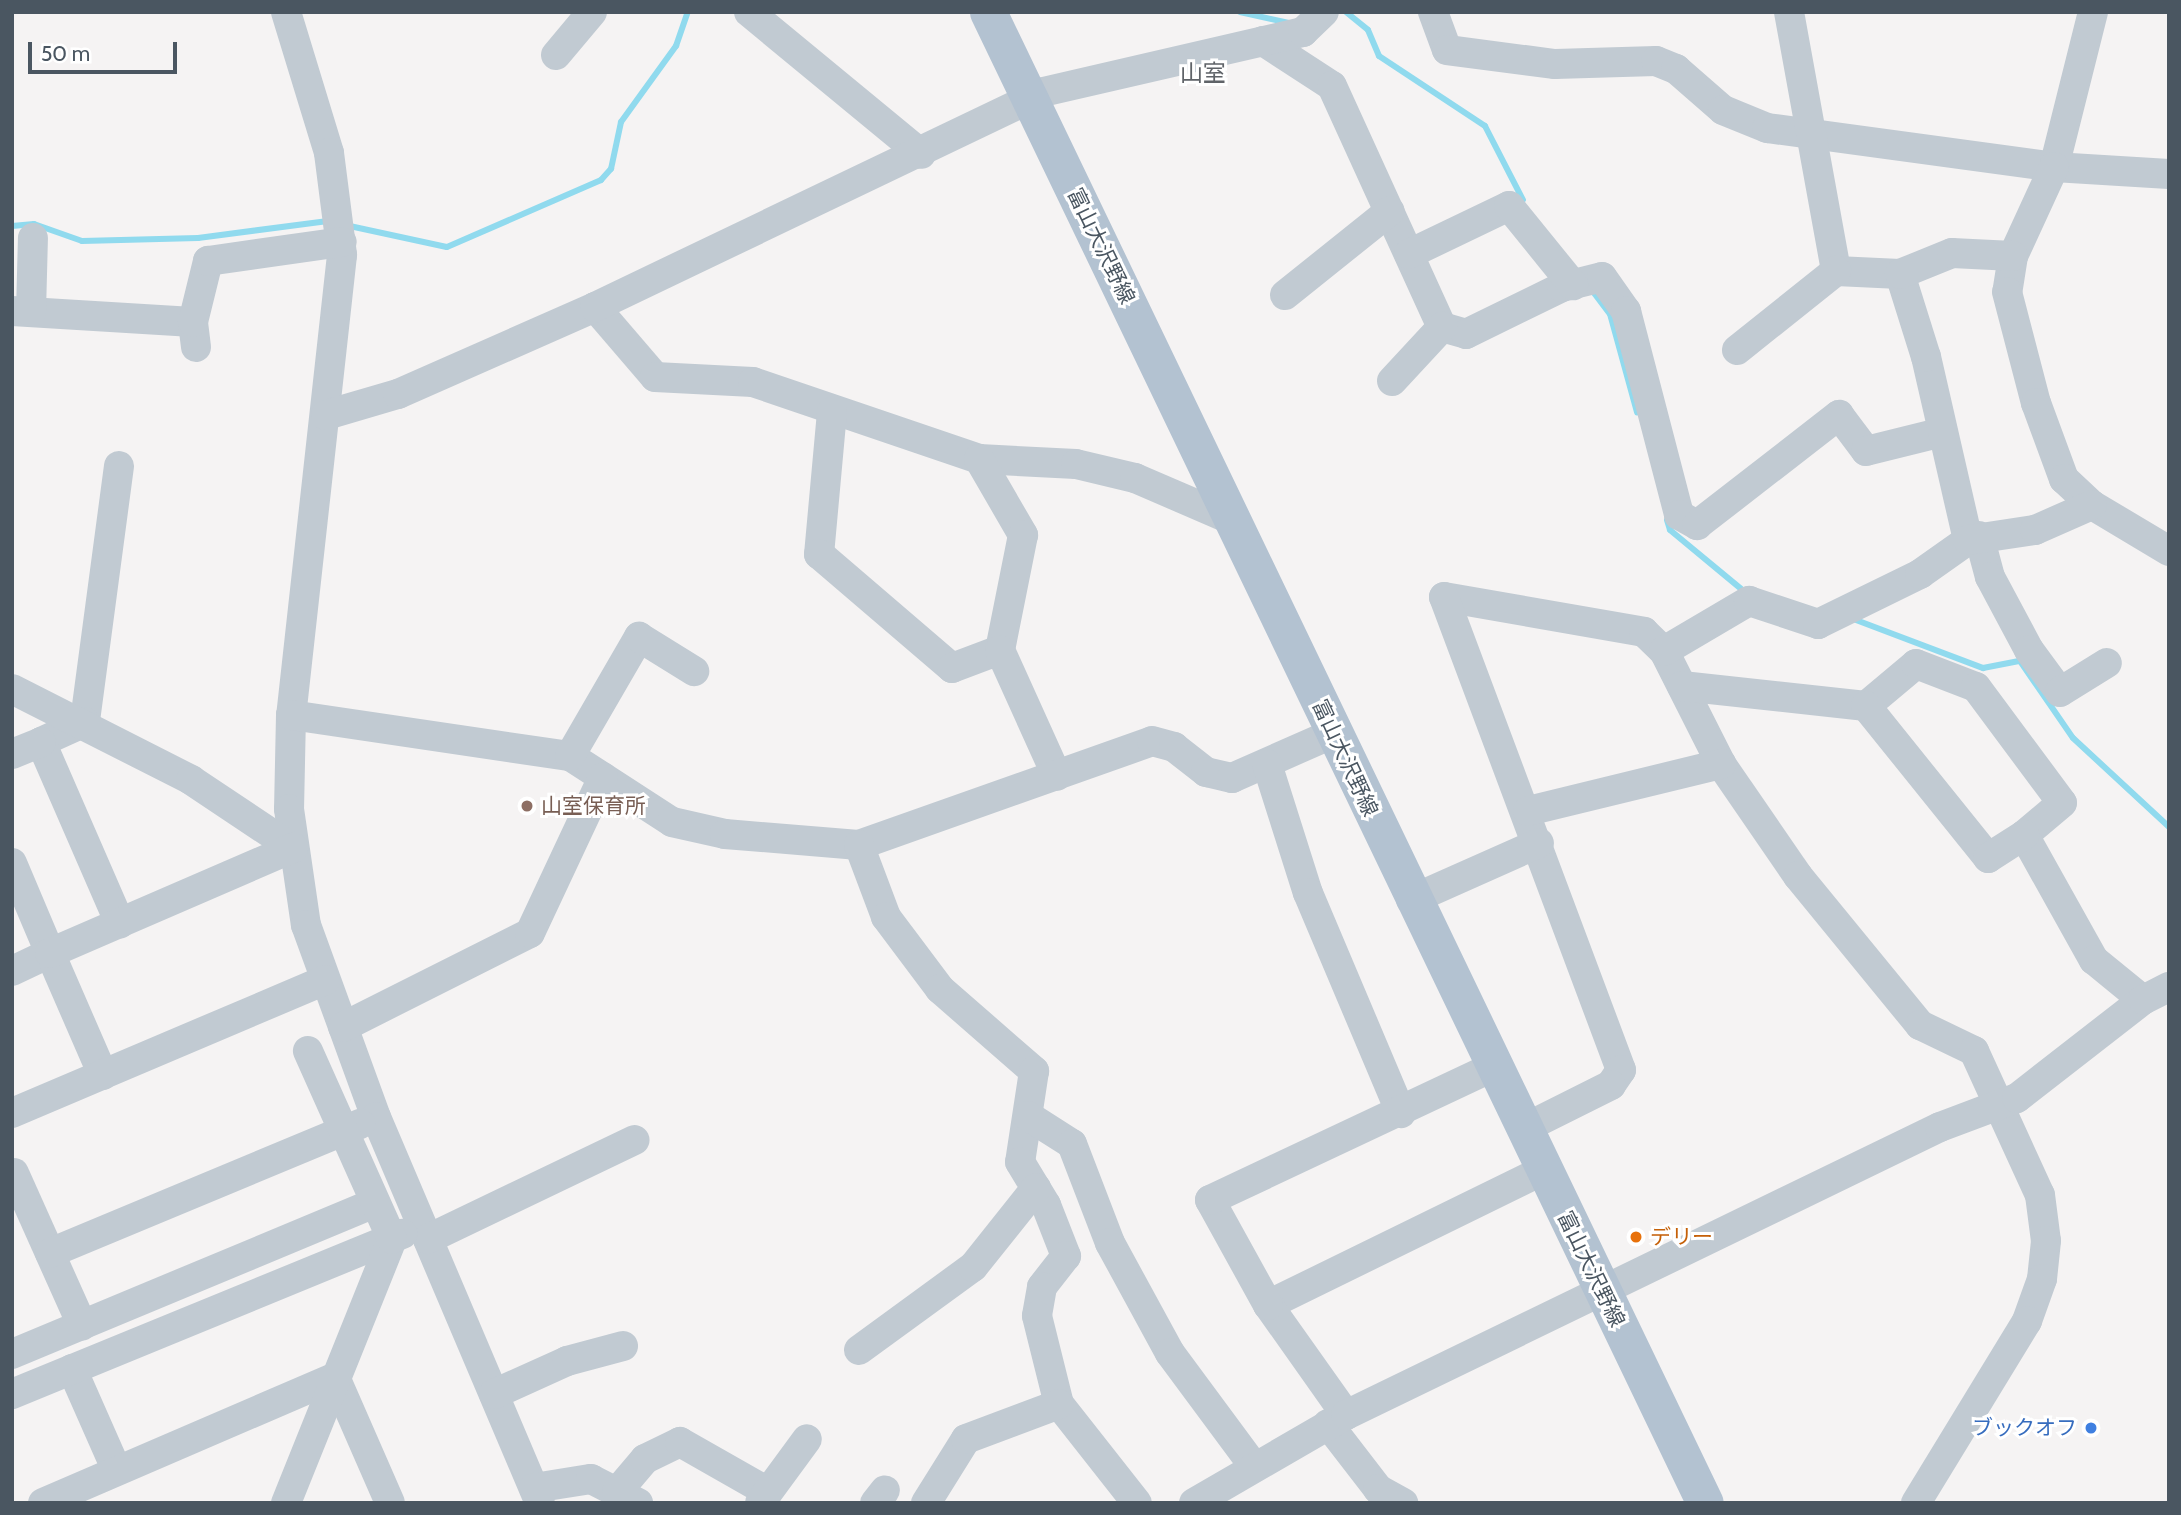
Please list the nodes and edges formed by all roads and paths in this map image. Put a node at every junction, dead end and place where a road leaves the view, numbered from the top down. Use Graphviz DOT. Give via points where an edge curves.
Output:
graph roads {
  1 [pos="286,12"];
  2 [pos="592,12"];
  3 [pos="749,12"];
  4 [pos="988,12"];
  5 [pos="1324,12"];
  6 [pos="1433,12"];
  7 [pos="1789,12"];
  8 [pos="2093,12"];
  9 [pos="1263,41"];
  10 [pos="556,55"];
  11 [pos="1029,97"];
  12 [pos="1816,138"];
  13 [pos="921,154"];
  14 [pos="2054,167"];
  15 [pos="2169,174"];
  16 [pos="1390,211"];
  17 [pos="33,238"];
  18 [pos="342,242"];
  19 [pos="1409,254"];
  20 [pos="2013,256"];
  21 [pos="1836,271"];
  22 [pos="1900,274"];
  23 [pos="1573,285"];
  24 [pos="1285,295"];
  25 [pos="595,307"];
  26 [pos="22,311"];
  27 [pos="1441,327"];
  28 [pos="1737,350"];
  29 [pos="1392,381"];
  30 [pos="832,412"];
  31 [pos="326,415"];
  32 [pos="1943,432"];
  33 [pos="979,459"];
  34 [pos="119,466"];
  35 [pos="2092,505"];
  36 [pos="1235,520"];
  37 [pos="1973,538"];
  38 [pos="2169,551"];
  39 [pos="1000,650"];
  40 [pos="1664,651"];
  41 [pos="2107,663"];
  42 [pos="694,671"];
  43 [pos="1682,686"];
  44 [pos="12,689"];
  45 [pos="1866,706"];
  46 [pos="291,715"];
  47 [pos="85,722"];
  48 [pos="1334,733"];
  49 [pos="41,742"];
  50 [pos="12,754"];
  51 [pos="570,756"];
  52 [pos="1267,764"];
  53 [pos="1721,764"];
  54 [pos="1056,776"];
  55 [pos="603,777"];
  56 [pos="1528,811"];
  57 [pos="2024,835"];
  58 [pos="1539,843"];
  59 [pos="859,845"];
  60 [pos="293,848"];
  61 [pos="12,863"];
  62 [pos="1411,900"];
  63 [pos="120,924"];
  64 [pos="50,953"];
  65 [pos="12,971"];
  66 [pos="325,980"];
  67 [pos="2161,996"];
  68 [pos="343,1027"];
  69 [pos="308,1051"];
  70 [pos="1493,1067"];
  71 [pos="103,1075"];
  72 [pos="1994,1104"];
  73 [pos="1401,1113"];
  74 [pos="12,1114"];
  75 [pos="1028,1116"];
  76 [pos="376,1117"];
  77 [pos="1522,1129"];
  78 [pos="343,1132"];
  79 [pos="635,1140"];
  80 [pos="1543,1170"];
  81 [pos="14,1173"];
  82 [pos="1036,1188"];
  83 [pos="375,1203"];
  84 [pos="425,1233"];
  85 [pos="392,1239"];
  86 [pos="50,1253"];
  87 [pos="1601,1290"];
  88 [pos="1268,1305"];
  89 [pos="82,1325"];
  90 [pos="623,1346"];
  91 [pos="859,1350"];
  92 [pos="12,1354"];
  93 [pos="72,1369"];
  94 [pos="335,1377"];
  95 [pos="15,1387"];
  96 [pos="494,1394"];
  97 [pos="1059,1404"];
  98 [pos="1337,1419"];
  99 [pos="807,1439"];
  100 [pos="1252,1464"];
  101 [pos="117,1471"];
  102 [pos="537,1495"];
  103 [pos="628,1497"];
  104 [pos="764,1497"];
  105 [pos="1212,1498"];
  106 [pos="43,1503"];
  107 [pos="286,1503"];
  108 [pos="390,1503"];
  109 [pos="926,1503"];
  110 [pos="1136,1503"];
  111 [pos="1403,1503"];
  112 [pos="1705,1503"];
  113 [pos="1916,1503"];
  1 -- 18 [label="street" via="330,153"];
  2 -- 10 [label="street"];
  3 -- 13 [label="street"];
  4 -- 11 [label="main road, 富山大沢野線"];
  5 -- 9 [label="street" via="1303,32"];
  6 -- 12 [label="street" via="1447,50 1555,64 1656,61 1676,69 1723,110"];
  7 -- 12 [label="street"];
  8 -- 14 [label="street"];
  9 -- 11 [label="street" via="1069,81"];
  9 -- 16 [label="street" via="1332,86"];
  11 -- 13 [label="street"];
  11 -- 36 [label="main road, 富山大沢野線"];
  12 -- 14 [label="street" via="1965,150"];
  12 -- 21 [label="street"];
  13 -- 25 [label="street"];
  14 -- 15 [label="street"];
  14 -- 20 [label="street"];
  16 -- 19 [label="street"];
  16 -- 24 [label="street"];
  17 -- 26 [label="street"];
  18 -- 26 [label="street" via="208,261 195,335"];
  18 -- 31 [label="street"];
  19 -- 23 [label="street" via="1509,206"];
  19 -- 27 [label="street"];
  20 -- 22 [label="street" via="1951,253"];
  20 -- 35 [label="street" via="2007,292 2035,403 2064,479"];
  21 -- 22 [label="street"];
  21 -- 28 [label="street"];
  22 -- 32 [label="street"];
  23 -- 27 [label="street" via="1466,334"];
  23 -- 32 [label="street" via="1602,277 1626,311 1679,515 1697,526 1839,415 1867,451"];
  25 -- 30 [label="street" via="655,377 752,382"];
  25 -- 31 [label="street" via="398,394"];
  27 -- 29 [label="street"];
  30 -- 33 [label="street"];
  30 -- 39 [label="street" via="819,554 952,668"];
  31 -- 46 [label="street"];
  32 -- 37 [label="street"];
  33 -- 36 [label="street" via="1076,464 1135,478"];
  33 -- 39 [label="street" via="1023,535"];
  34 -- 47 [label="street"];
  35 -- 37 [label="street" via="2035,530"];
  35 -- 38 [label="street"];
  36 -- 48 [label="main road, 富山大沢野線"];
  37 -- 40 [label="street" via="1920,574 1818,624 1749,601"];
  37 -- 41 [label="street" via="1997,589 2060,692"];
  39 -- 54 [label="street"];
  40 -- 43 [label="street"];
  40 -- 56 [label="street" via="1644,632 1444,597"];
  42 -- 51 [label="street" via="639,637"];
  43 -- 45 [label="street"];
  43 -- 53 [label="street"];
  44 -- 47 [label="street"];
  45 -- 57 [label="street" via="1988,858"];
  45 -- 57 [label="street" via="1916,664 1976,687 2062,803"];
  46 -- 51 [label="street"];
  46 -- 60 [label="street"];
  47 -- 49 [label="street"];
  47 -- 60 [label="street" via="191,780"];
  48 -- 52 [label="street"];
  48 -- 62 [label="main road, 富山大沢野線"];
  49 -- 50 [label="street"];
  49 -- 63 [label="street"];
  51 -- 55 [label="street"];
  52 -- 54 [label="street" via="1232,778 1206,772 1174,747 1152,741"];
  52 -- 73 [label="street" via="1318,918"];
  53 -- 56 [label="street"];
  53 -- 72 [label="street" via="1798,876 1920,1025 1974,1051"];
  54 -- 59 [label="street"];
  55 -- 59 [label="street" via="672,822 725,834"];
  55 -- 68 [label="street" via="530,933"];
  56 -- 58 [label="street"];
  57 -- 67 [label="street" via="2094,960"];
  58 -- 62 [label="street"];
  58 -- 77 [label="street" via="1622,1070 1611,1085"];
  59 -- 75 [label="street" via="886,917 940,989 1034,1071"];
  60 -- 63 [label="street"];
  60 -- 66 [label="street" via="306,925"];
  61 -- 64 [label="street"];
  62 -- 70 [label="main road, 富山大沢野線"];
  63 -- 64 [label="street"];
  64 -- 65 [label="street"];
  64 -- 71 [label="street"];
  66 -- 68 [label="street"];
  66 -- 71 [label="street"];
  67 -- 72 [label="street" via="2017,1098"];
  68 -- 76 [label="street"];
  69 -- 78 [label="street"];
  70 -- 73 [label="street"];
  70 -- 77 [label="main road, 富山大沢野線"];
  71 -- 74 [label="street"];
  72 -- 87 [label="street"];
  72 -- 113 [label="street" via="2023,1148 2040,1195 2046,1241 2042,1279 2027,1321"];
  73 -- 88 [label="street" via="1210,1200"];
  75 -- 82 [label="street" via="1020,1162"];
  75 -- 100 [label="street" via="1072,1144 1110,1243 1170,1353"];
  76 -- 78 [label="street"];
  76 -- 84 [label="street"];
  77 -- 80 [label="main road, 富山大沢野線"];
  78 -- 83 [label="street"];
  78 -- 86 [label="street"];
  79 -- 84 [label="street"];
  80 -- 87 [label="main road, 富山大沢野線"];
  80 -- 88 [label="street"];
  81 -- 86 [label="street"];
  82 -- 91 [label="street" via="973,1267"];
  82 -- 97 [label="street" via="1066,1256 1042,1287 1037,1316"];
  83 -- 85 [label="street"];
  83 -- 89 [label="street"];
  84 -- 85 [label="street"];
  84 -- 96 [label="street"];
  85 -- 93 [label="street"];
  85 -- 94 [label="street"];
  86 -- 89 [label="street"];
  87 -- 98 [label="street"];
  87 -- 112 [label="main road, 富山大沢野線"];
  88 -- 98 [label="street"];
  89 -- 92 [label="street"];
  90 -- 96 [label="street" via="567,1362"];
  93 -- 95 [label="street"];
  93 -- 101 [label="street"];
  94 -- 101 [label="street"];
  94 -- 107 [label="street"];
  94 -- 108 [label="street"];
  96 -- 102 [label="street"];
  97 -- 109 [label="street" via="966,1439"];
  97 -- 110 [label="street"];
  98 -- 100 [label="street"];
  98 -- 111 [label="street" via="1378,1489"];
  99 -- 104 [label="street"];
  100 -- 105 [label="street"];
  101 -- 106 [label="street"];
  102 -- 103 [label="street" via="592,1479"];
  103 -- 104 [label="street" via="645,1459 680,1442"];
}
